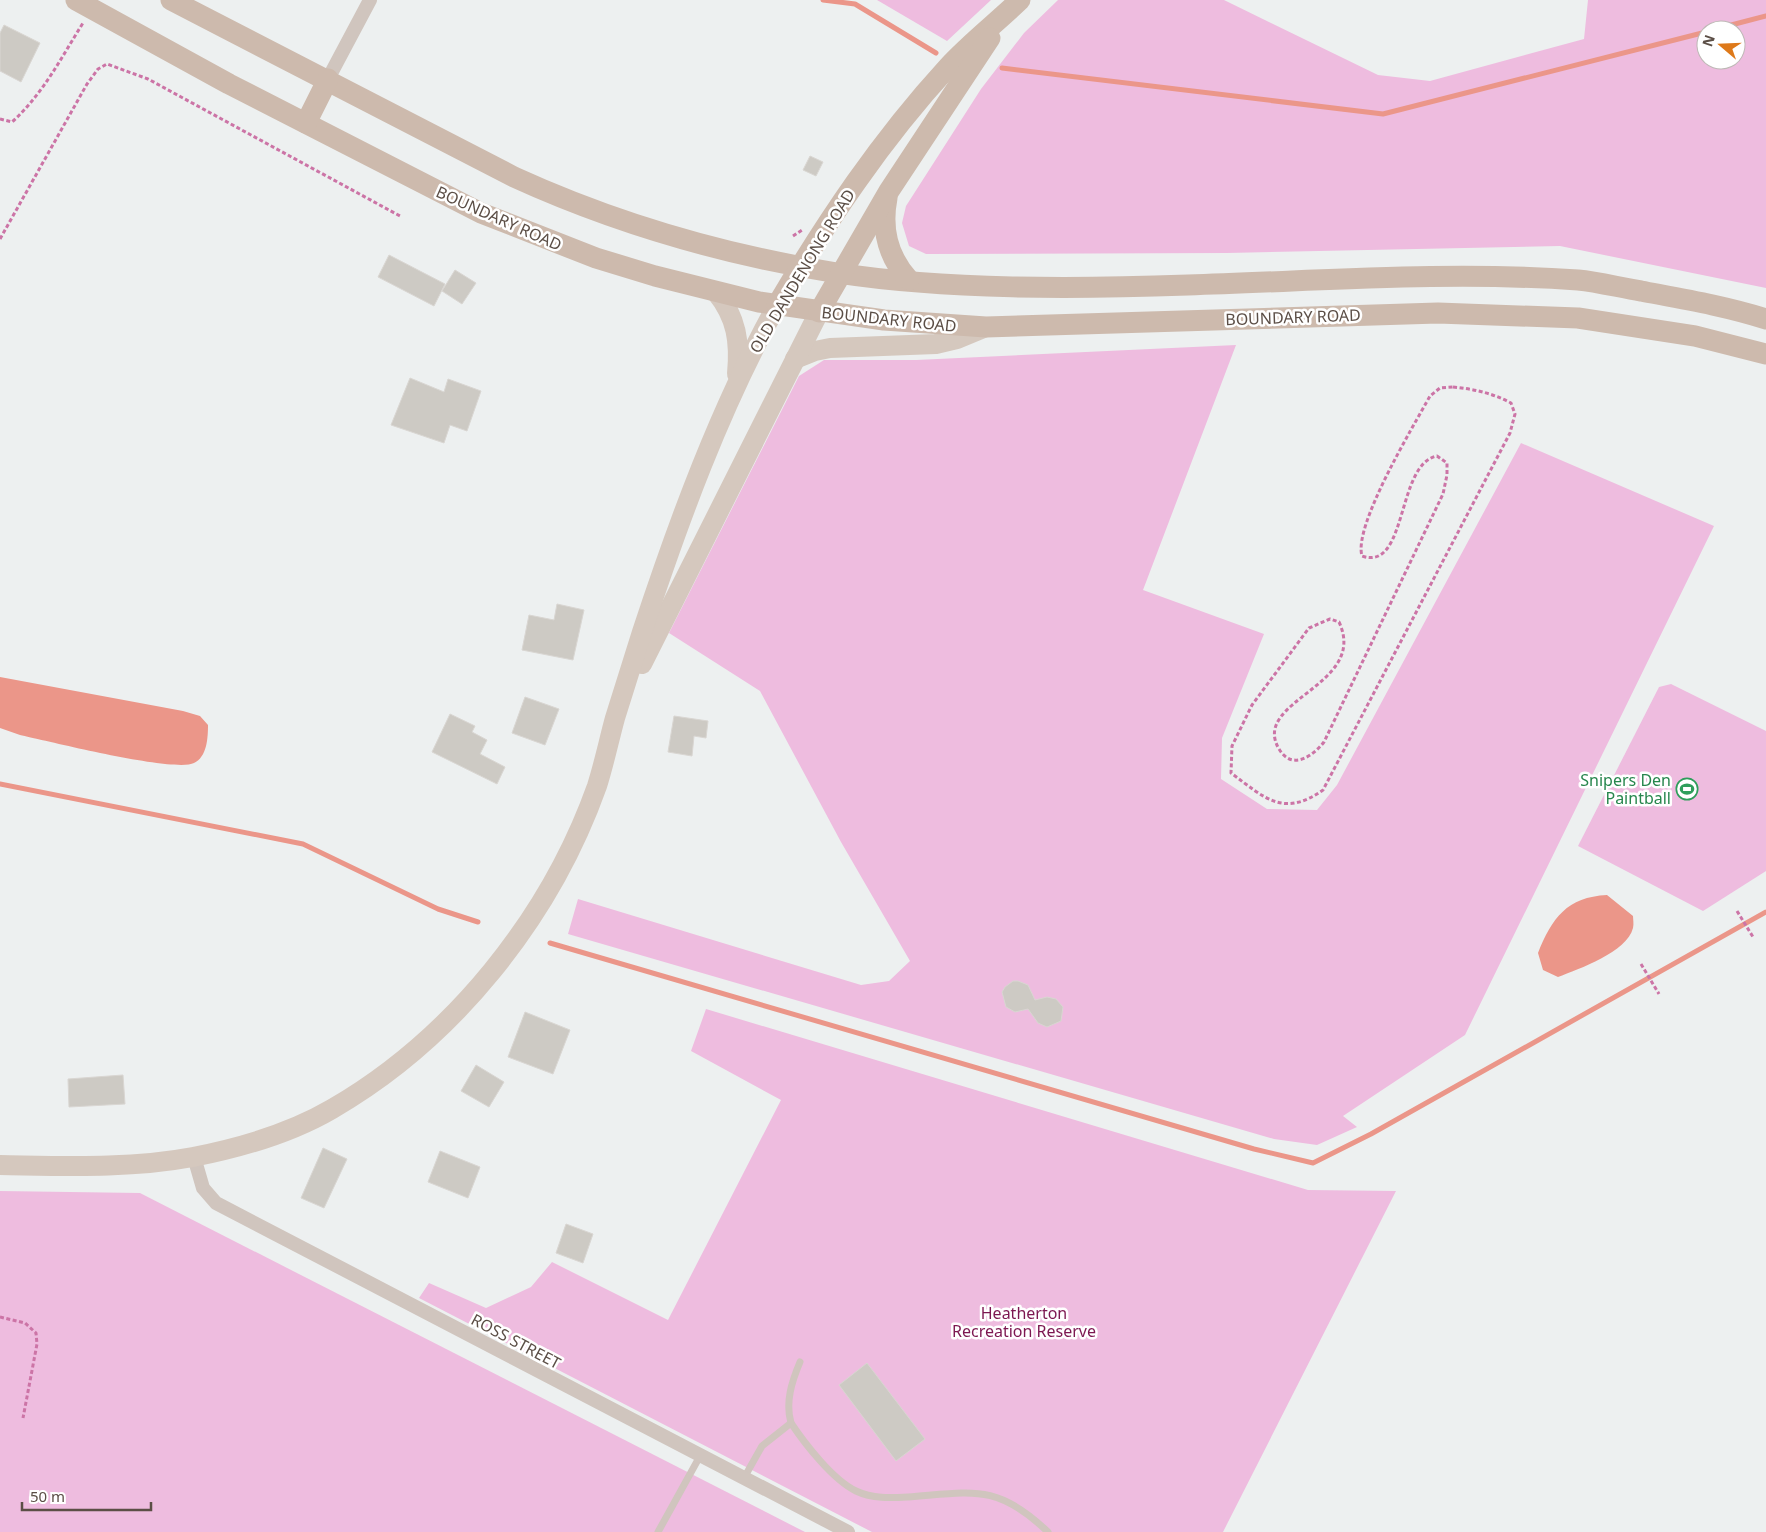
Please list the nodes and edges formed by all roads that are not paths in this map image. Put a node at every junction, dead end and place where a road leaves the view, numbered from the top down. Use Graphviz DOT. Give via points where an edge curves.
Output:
graph roads {
  1 [pos="171,0"];
  2 [pos="370,0"];
  3 [pos="84,4"];
  4 [pos="1015,5"];
  5 [pos="328,80"];
  6 [pos="306,123"];
  7 [pos="889,190"];
  8 [pos="800,266"];
  9 [pos="840,273"];
  10 [pos="909,280"];
  11 [pos="716,292"];
  12 [pos="778,305"];
  13 [pos="819,312"];
  14 [pos="1766,319"];
  15 [pos="986,327"];
  16 [pos="1766,354"];
  17 [pos="795,359"];
  18 [pos="736,386"];
  19 [pos="615,718"];
  20 [pos="194,1157"];
  21 [pos="0,1165"];
  22 [pos="800,1362"];
  23 [pos="791,1423"];
  24 [pos="700,1456"];
  25 [pos="744,1478"];
  26 [pos="658,1532"];
  27 [pos="848,1532"];
  28 [pos="1048,1532"];
  1 -- 5 [label="main road"];
  2 -- 5 [label="street"];
  3 -- 6 [label="main road, BOUNDARY ROAD"];
  4 -- 7 [label="main road, OLD DANDENONG ROAD"];
  4 -- 8 [label="main road, OLD DANDENONG ROAD" via="955,60 895,130 862,172"];
  5 -- 6 [label="main road"];
  5 -- 8 [label="main road" via="514,177 585,208 693,242"];
  6 -- 11 [label="main road, BOUNDARY ROAD" via="464,204 539,237 596,258"];
  7 -- 9 [label="main road, OLD DANDENONG ROAD"];
  7 -- 10 [label="main road" via="884,216 887,239 894,260"];
  8 -- 9 [label="main road"];
  8 -- 12 [label="main road, OLD DANDENONG ROAD"];
  9 -- 10 [label="main road"];
  9 -- 13 [label="main road, OLD DANDENONG ROAD"];
  10 -- 14 [label="main road" via="1045,286 1186,285 1430,275 1582,280 1730,308"];
  11 -- 12 [label="main road, BOUNDARY ROAD"];
  11 -- 18 [label="main road" via="730,311 738,335"];
  12 -- 13 [label="main road, BOUNDARY ROAD"];
  12 -- 18 [label="main road, OLD DANDENONG ROAD"];
  13 -- 15 [label="main road, BOUNDARY ROAD"];
  13 -- 17 [label="main road, OLD DANDENONG ROAD"];
  15 -- 16 [label="main road, BOUNDARY ROAD" via="1438,313 1578,318 1695,336"];
  15 -- 17 [label="main road" via="936,344 830,348"];
  17 -- 19 [label="main road, OLD DANDENONG ROAD"];
  18 -- 19 [label="main road, OLD DANDENONG ROAD" via="713,435"];
  19 -- 20 [label="main road, OLD DANDENONG ROAD" via="597,786 571,846 544,895 508,950 426,1042 379,1079 331,1110 284,1131"];
  20 -- 21 [label="main road, OLD DANDENONG ROAD" via="96,1167"];
  20 -- 24 [label="street, ROSS STREET" via="203,1188 216,1203"];
  22 -- 23 [label="lane" via="790,1391"];
  23 -- 25 [label="lane" via="762,1446"];
  23 -- 28 [label="lane" via="830,1471 856,1491 886,1498 966,1491 983,1493 1014,1505"];
  24 -- 25 [label="street, ROSS STREET"];
  24 -- 26 [label="lane"];
  25 -- 27 [label="street, ROSS STREET"];
}
